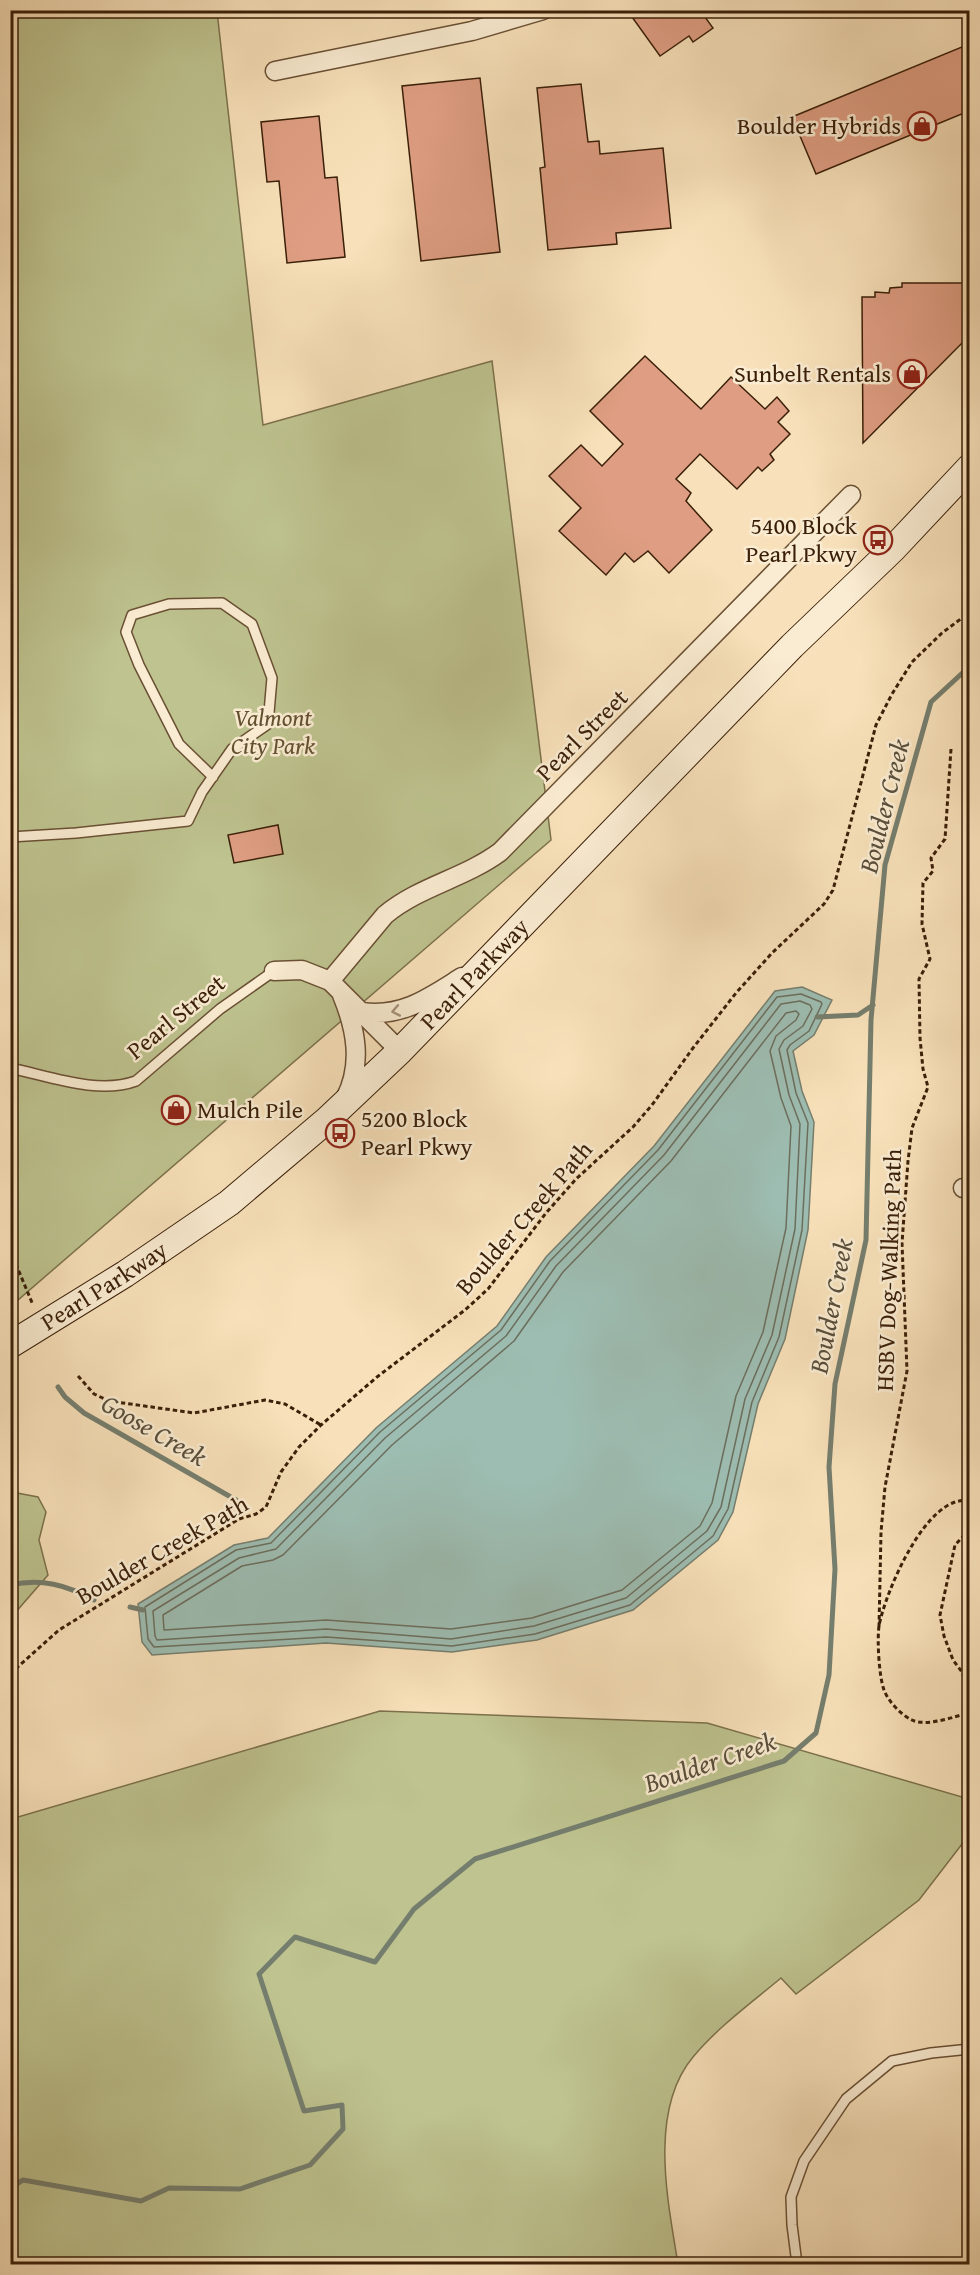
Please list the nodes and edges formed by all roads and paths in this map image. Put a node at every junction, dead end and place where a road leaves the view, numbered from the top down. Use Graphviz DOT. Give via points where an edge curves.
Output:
graph roads {
  1 [pos="543,10"];
  2 [pos="275,70"];
  3 [pos="969,467"];
  4 [pos="969,489"];
  5 [pos="851,495"];
  6 [pos="893,549"];
  7 [pos="969,612"];
  8 [pos="951,748"];
  9 [pos="213,777"];
  10 [pos="10,837"];
  11 [pos="484,964"];
  12 [pos="274,971"];
  13 [pos="335,986"];
  14 [pos="362,1012"];
  15 [pos="400,1051"];
  16 [pos="10,1068"];
  17 [pos="340,1108"];
  18 [pos="10,1250"];
  19 [pos="33,1305"];
  20 [pos="10,1345"];
  21 [pos="78,1376"];
  22 [pos="321,1425"];
  23 [pos="969,1501"];
  24 [pos="969,1529"];
  25 [pos="879,1627"];
  26 [pos="10,1674"];
  27 [pos="969,1697"];
  28 [pos="969,1712"];
  29 [pos="969,2049"];
  30 [pos="797,2265"];
  1 -- 2 [label="street" via="472,31"];
  3 -- 6 [label="main road, Pearl Parkway"];
  4 -- 6 [label="main road, Pearl Parkway"];
  5 -- 13 [label="street, Pearl Street" via="500,852 470,872 414,894 385,915"];
  6 -- 11 [label="main road, Pearl Parkway" via="792,646"];
  7 -- 22 [label="path, Boulder Creek Path" via="912,662 876,725 833,890 824,904 736,993 652,1105 553,1204 488,1288"];
  8 -- 25 [label="path, HSBV Dog-Walking Path" via="945,839 931,858 933,871 923,883 922,924 930,959 919,979 918,997 928,1087 912,1128 908,1161 902,1243 907,1371 882,1521"];
  9 -- 9 [label="lane" via="232,749 268,723 272,678 252,624 222,603 169,604 132,615 126,632 139,665 179,744"];
  9 -- 10 [label="lane" via="188,821"];
  11 -- 14 [label="street, one-way" via="413,1007 392,1013"];
  11 -- 15 [label="main road, Pearl Parkway"];
  12 -- 13 [label="street, Pearl Street" via="302,970"];
  12 -- 16 [label="lane, Pearl Street" via="220,1009 136,1081 125,1085 86,1084"];
  13 -- 14 [label="street, Pearl Street"];
  13 -- 17 [label="street" via="349,1015 356,1057 352,1082"];
  14 -- 15 [label="street, Pearl Street"];
  15 -- 17 [label="main road, Pearl Parkway"];
  17 -- 20 [label="main road, Pearl Parkway" via="220,1209"];
  18 -- 19 [label="path"];
  21 -- 22 [label="path" via="94,1394 109,1401 194,1413 266,1400 285,1404"];
  22 -- 26 [label="path, Boulder Creek Path" via="281,1472 266,1507 239,1519 59,1630"];
  23 -- 25 [label="path" via="956,1501 944,1507 923,1530 900,1566"];
  24 -- 27 [label="path" via="955,1545 940,1615 944,1636 962,1672"];
  25 -- 28 [label="path, HSBV Dog-Walking Path" via="884,1690 896,1707 913,1721 942,1721"];
  29 -- 30 [label="lane" via="892,2061 846,2100 804,2161 791,2197"];
}
